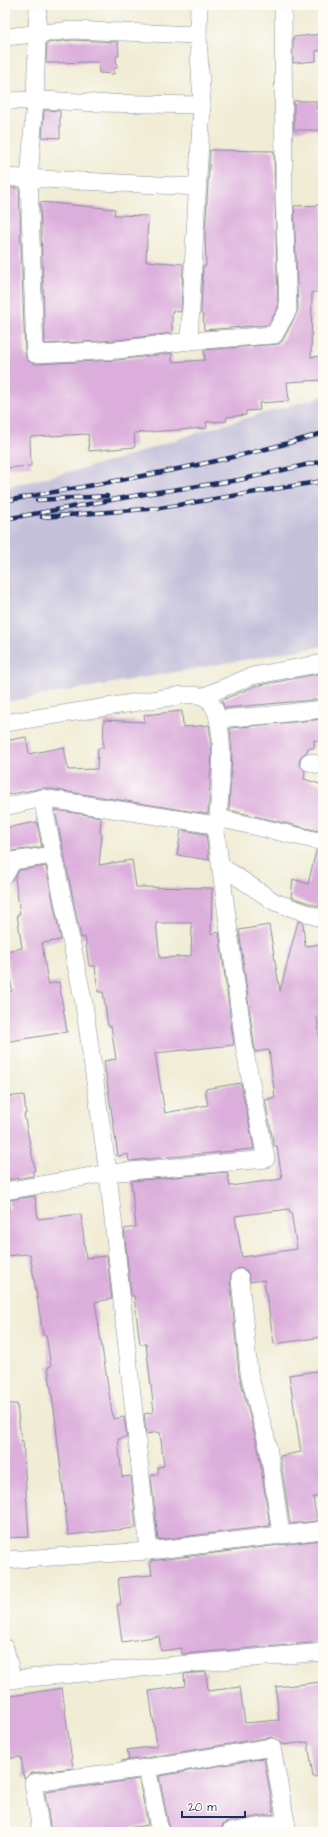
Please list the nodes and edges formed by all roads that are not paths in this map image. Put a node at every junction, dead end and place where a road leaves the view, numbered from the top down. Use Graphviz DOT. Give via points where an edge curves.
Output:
graph roads {
  1 [pos="38,5"];
  2 [pos="199,5"];
  3 [pos="283,5"];
  4 [pos="37,33"];
  5 [pos="198,35"];
  6 [pos="5,37"];
  7 [pos="34,100"];
  8 [pos="5,101"];
  9 [pos="202,105"];
  10 [pos="5,177"];
  11 [pos="29,179"];
  12 [pos="197,186"];
  13 [pos="189,341"];
  14 [pos="323,663"];
  15 [pos="204,696"];
  16 [pos="323,709"];
  17 [pos="218,719"];
  18 [pos="5,723"];
  19 [pos="42,798"];
  20 [pos="5,807"];
  21 [pos="216,821"];
  22 [pos="323,842"];
  23 [pos="53,855"];
  24 [pos="221,866"];
  25 [pos="5,875"];
  26 [pos="323,919"];
  27 [pos="108,1174"];
  28 [pos="5,1191"];
  29 [pos="240,1278"];
  30 [pos="323,1530"];
  31 [pos="281,1534"];
  32 [pos="148,1551"];
  33 [pos="5,1560"];
  34 [pos="5,1648"];
  35 [pos="323,1652"];
  36 [pos="9,1680"];
  37 [pos="147,1768"];
  38 [pos="287,1827"];
  39 [pos="42,1832"];
  40 [pos="160,1832"];
  41 [pos="230,1832"];
  1 -- 4 [label="street"];
  2 -- 5 [label="street"];
  3 -- 13 [label="street" via="284,197 288,310 274,335"];
  4 -- 5 [label="street" via="72,30"];
  4 -- 6 [label="street"];
  4 -- 7 [label="street"];
  5 -- 9 [label="street"];
  7 -- 8 [label="street"];
  7 -- 9 [label="street"];
  7 -- 11 [label="street"];
  9 -- 12 [label="street"];
  10 -- 11 [label="street"];
  11 -- 12 [label="street"];
  11 -- 13 [label="street" via="35,354 118,350"];
  12 -- 13 [label="street"];
  14 -- 15 [label="street" via="252,676"];
  15 -- 17 [label="street" via="211,702"];
  15 -- 18 [label="street" via="183,695"];
  16 -- 17 [label="street"];
  17 -- 21 [label="street" via="223,767"];
  19 -- 20 [label="street"];
  19 -- 21 [label="street"];
  19 -- 23 [label="street"];
  21 -- 22 [label="street"];
  21 -- 24 [label="street"];
  23 -- 25 [label="street" via="13,861"];
  23 -- 27 [label="street" via="84,1004"];
  24 -- 26 [label="street" via="275,902"];
  24 -- 27 [label="street" via="245,1052 266,1160"];
  27 -- 28 [label="street"];
  27 -- 32 [label="street"];
  29 -- 31 [label="street" via="249,1373 268,1446"];
  30 -- 31 [label="street"];
  31 -- 32 [label="street"];
  32 -- 33 [label="street"];
  34 -- 36 [label="street"];
  35 -- 36 [label="street"];
  37 -- 38 [label="street" via="272,1747"];
  37 -- 39 [label="street" via="33,1783"];
  37 -- 40 [label="street"];
  38 -- 41 [label="street"];
}
